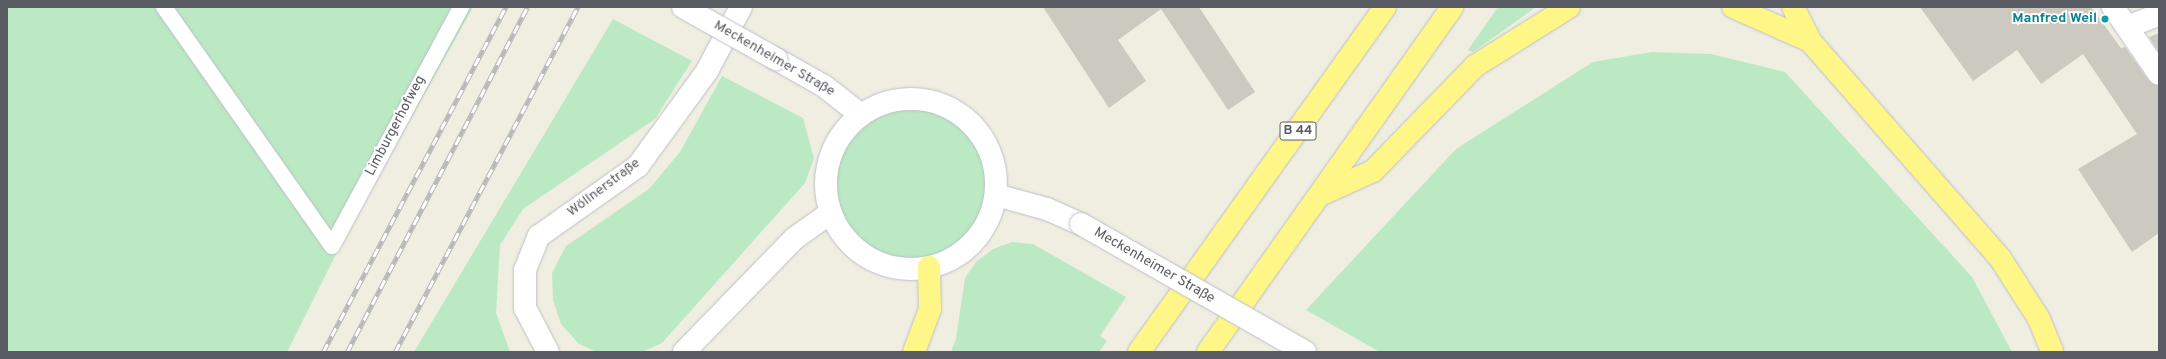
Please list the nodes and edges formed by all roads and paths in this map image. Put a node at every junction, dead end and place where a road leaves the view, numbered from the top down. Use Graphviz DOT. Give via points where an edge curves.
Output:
graph roads {
  1 [pos="164,7"];
  2 [pos="461,7"];
  3 [pos="683,7"];
  4 [pos="741,7"];
  5 [pos="1385,7"];
  6 [pos="1452,7"];
  7 [pos="1569,7"];
  8 [pos="1732,7"];
  9 [pos="1793,7"];
  10 [pos="2113,7"];
  11 [pos="2159,15"];
  12 [pos="2126,27"];
  13 [pos="1810,41"];
  14 [pos="2159,74"];
  15 [pos="861,115"];
  16 [pos="996,194"];
  17 [pos="1318,195"];
  18 [pos="830,213"];
  19 [pos="929,267"];
  20 [pos="548,352"];
  21 [pos="684,352"];
  22 [pos="914,352"];
  23 [pos="1140,352"];
  24 [pos="1208,352"];
  25 [pos="1305,352"];
  26 [pos="2052,352"];
  1 -- 2 [label="lane, Limburgerhofweg" via="332,246"];
  3 -- 15 [label="street, Meckenheimer Straße, bridge" via="824,86"];
  4 -- 20 [label="street, Wöllnerstraße" via="707,71 638,166 539,236 524,270 525,308"];
  5 -- 23 [label="highway, B 44"];
  6 -- 17 [label="highway"];
  7 -- 17 [label="highway" via="1476,66 1373,171"];
  8 -- 13 [label="highway"];
  9 -- 13 [label="highway"];
  10 -- 12 [label="street"];
  11 -- 12 [label="street"];
  12 -- 14 [label="street"];
  13 -- 26 [label="highway" via="2000,258 2039,319"];
  15 -- 16 [label="street" via="876,107 910,99 930,101 955,111 981,134 989,149 995,166"];
  15 -- 18 [label="street" via="842,134 827,165 825,196"];
  16 -- 19 [label="street" via="991,215 974,241 962,252"];
  16 -- 25 [label="street, Meckenheimer Straße, bridge" via="1047,209 1081,224"];
  17 -- 24 [label="highway"];
  18 -- 19 [label="street" via="844,238 866,257 897,268"];
  18 -- 21 [label="street" via="795,238"];
  19 -- 22 [label="highway" via="930,309"];
}
